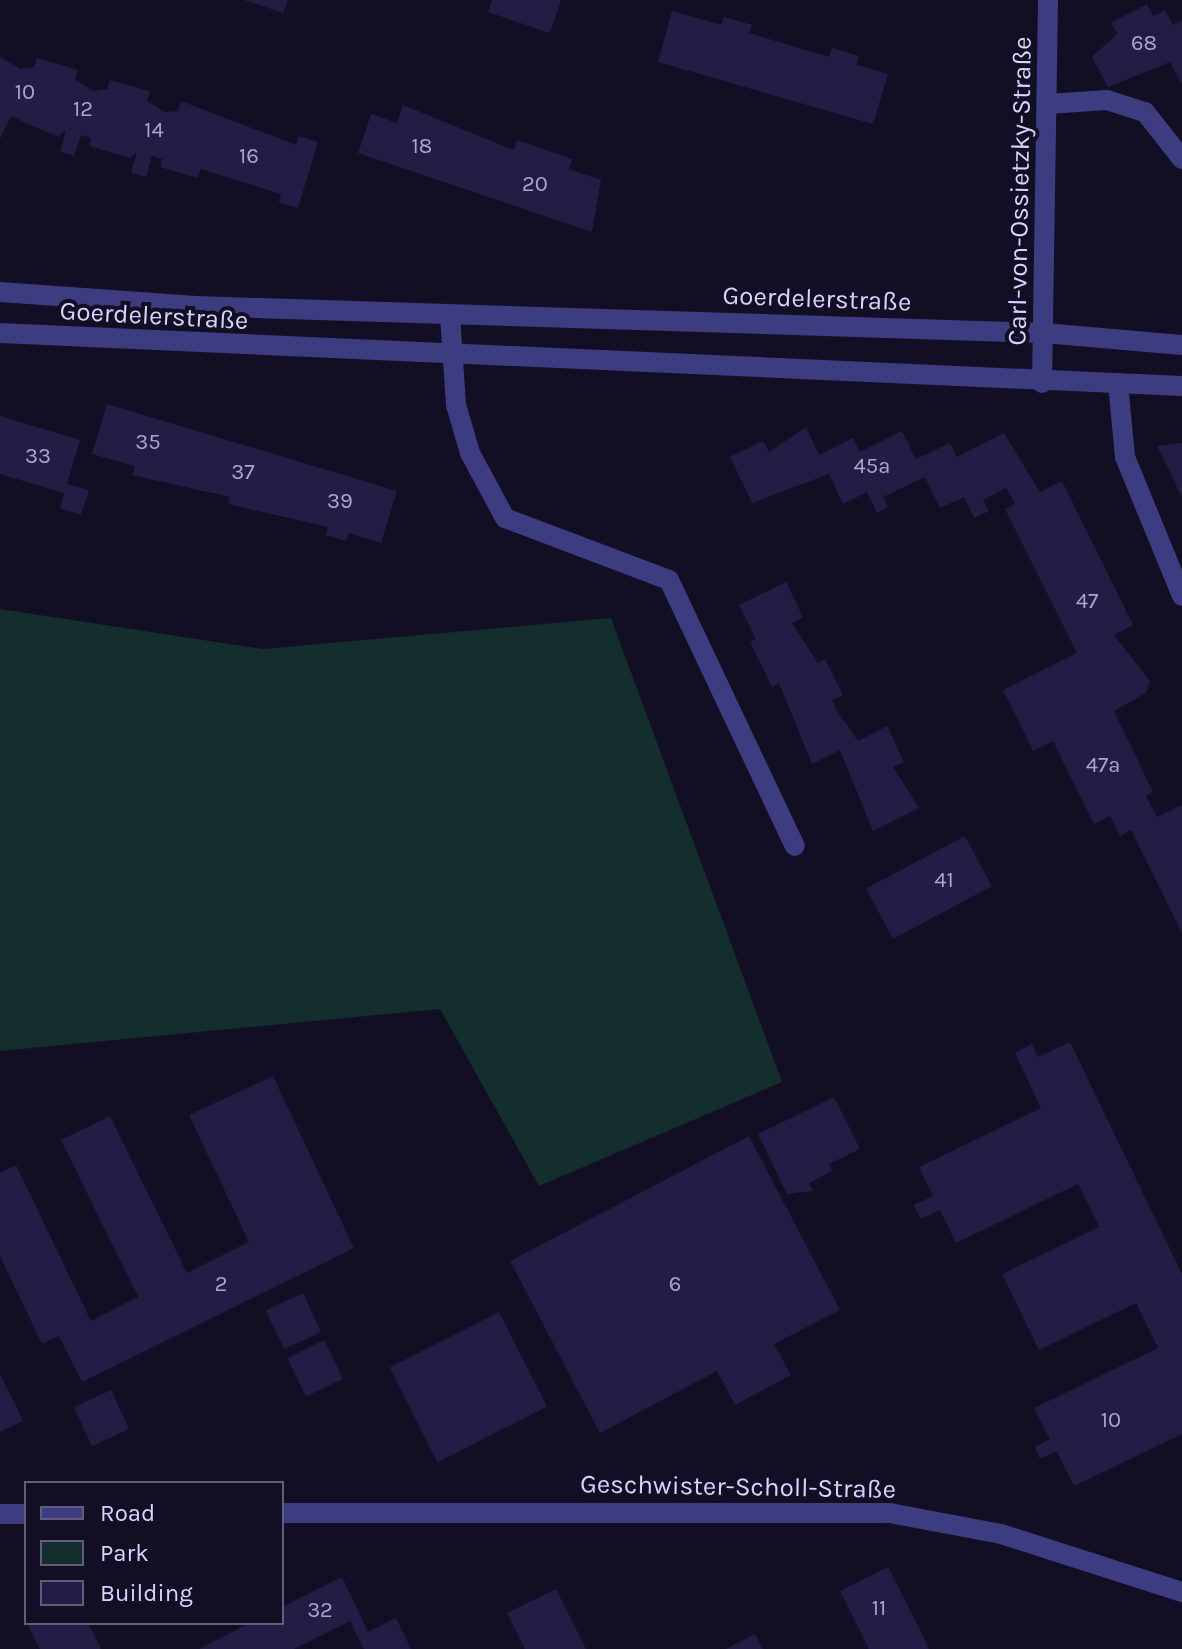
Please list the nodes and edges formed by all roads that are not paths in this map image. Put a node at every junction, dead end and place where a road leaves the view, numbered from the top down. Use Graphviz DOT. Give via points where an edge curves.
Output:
graph roads {
  1 [pos="1048,0"];
  2 [pos="1048,104"];
  3 [pos="1182,159"];
  4 [pos="0,292"];
  5 [pos="450,315"];
  6 [pos="0,333"];
  7 [pos="1044,333"];
  8 [pos="1182,345"];
  9 [pos="450,355"];
  10 [pos="1042,383"];
  11 [pos="1118,383"];
  12 [pos="1182,386"];
  13 [pos="1182,596"];
  14 [pos="795,846"];
  15 [pos="284,1513"];
  16 [pos="0,1514"];
  17 [pos="24,1514"];
  18 [pos="1182,1592"];
  1 -- 2 [label="street, Carl-von-Ossietzky-Straße"];
  2 -- 3 [label="street" via="1107,100 1145,112"];
  2 -- 7 [label="street, Carl-von-Ossietzky-Straße"];
  4 -- 5 [label="street, Goerdelerstraße"];
  5 -- 7 [label="street, Goerdelerstraße"];
  5 -- 9 [label="street"];
  6 -- 9 [label="street, Goerdelerstraße"];
  7 -- 8 [label="street, Goerdelerstraße"];
  7 -- 10 [label="street, Carl-von-Ossietzky-Straße"];
  9 -- 10 [label="street, Goerdelerstraße"];
  9 -- 14 [label="street" via="470,453 505,518 669,580"];
  10 -- 11 [label="street, Goerdelerstraße"];
  11 -- 12 [label="street, Goerdelerstraße"];
  11 -- 13 [label="street" via="1125,457"];
  15 -- 18 [label="street, Geschwister-Scholl-Straße" via="890,1513 1001,1534"];
  16 -- 17 [label="street"];
}
